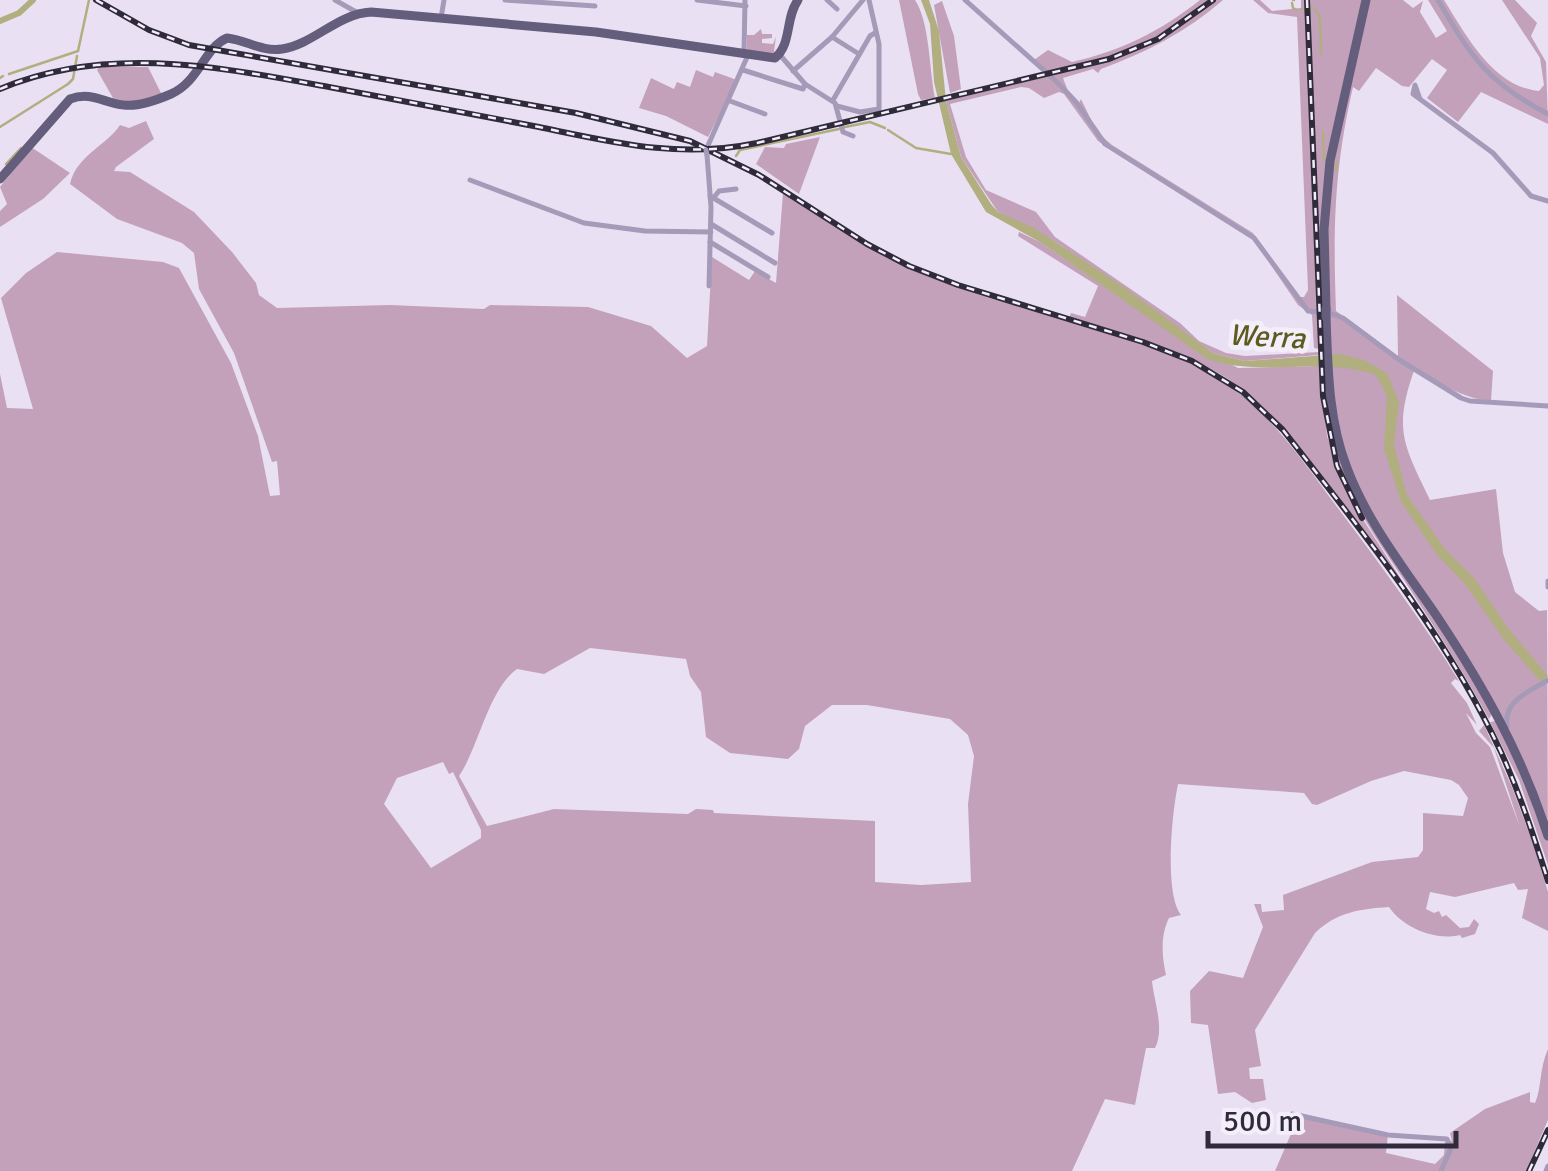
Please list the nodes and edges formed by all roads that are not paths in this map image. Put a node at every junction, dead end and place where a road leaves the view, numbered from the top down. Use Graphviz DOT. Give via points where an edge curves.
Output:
graph roads {
  1 [pos="335,0"];
  2 [pos="444,0"];
  3 [pos="505,0"];
  4 [pos="697,0"];
  5 [pos="827,0"];
  6 [pos="866,0"];
  7 [pos="965,0"];
  8 [pos="1366,0"];
  9 [pos="1438,0"];
  10 [pos="745,3"];
  11 [pos="792,3"];
  12 [pos="595,6"];
  13 [pos="837,9"];
  14 [pos="358,13"];
  15 [pos="441,18"];
  16 [pos="875,33"];
  17 [pos="832,37"];
  18 [pos="746,54"];
  19 [pos="860,54"];
  20 [pos="780,55"];
  21 [pos="743,70"];
  22 [pos="793,71"];
  23 [pos="805,84"];
  24 [pos="1420,99"];
  25 [pos="730,101"];
  26 [pos="835,103"];
  27 [pos="765,114"];
  28 [pos="1548,114"];
  29 [pos="854,136"];
  30 [pos="0,179"];
  31 [pos="470,180"];
  32 [pos="736,189"];
  33 [pos="713,196"];
  34 [pos="1548,201"];
  35 [pos="712,224"];
  36 [pos="711,232"];
  37 [pos="772,233"];
  38 [pos="710,242"];
  39 [pos="775,263"];
  40 [pos="768,277"];
  41 [pos="709,286"];
  42 [pos="1327,313"];
  43 [pos="1548,406"];
  44 [pos="1548,680"];
  45 [pos="1509,735"];
  46 [pos="1548,836"];
  47 [pos="1292,1114"];
  48 [pos="1441,1171"];
  1 -- 14 [label="street"];
  2 -- 15 [label="street"];
  3 -- 12 [label="street"];
  4 -- 10 [label="street"];
  5 -- 13 [label="street"];
  6 -- 16 [label="street"];
  6 -- 17 [label="street"];
  7 -- 42 [label="street" via="1067,92 1100,139 1254,238 1308,311"];
  8 -- 42 [label="main road" via="1330,162"];
  9 -- 28 [label="street" via="1485,72"];
  10 -- 18 [label="street"];
  11 -- 20 [label="main road"];
  14 -- 15 [label="main road"];
  14 -- 30 [label="main road" via="284,48 223,40 186,85 144,103 74,96"];
  15 -- 18 [label="main road"];
  16 -- 19 [label="street"];
  16 -- 26 [label="street" via="879,109 860,112"];
  17 -- 19 [label="street"];
  17 -- 22 [label="street"];
  18 -- 20 [label="main road"];
  18 -- 21 [label="street"];
  19 -- 26 [label="street"];
  20 -- 22 [label="street"];
  21 -- 23 [label="street" via="802,89"];
  21 -- 25 [label="street"];
  22 -- 23 [label="street"];
  23 -- 26 [label="street"];
  24 -- 34 [label="street" via="1493,153 1531,196"];
  25 -- 27 [label="street"];
  25 -- 33 [label="street" via="706,152"];
  26 -- 29 [label="street" via="843,132"];
  31 -- 36 [label="street" via="584,222"];
  32 -- 33 [label="street"];
  33 -- 35 [label="street"];
  33 -- 37 [label="street"];
  35 -- 36 [label="street"];
  35 -- 39 [label="street"];
  36 -- 38 [label="street"];
  38 -- 40 [label="street"];
  38 -- 41 [label="street"];
  42 -- 43 [label="street" via="1461,398"];
  42 -- 45 [label="main road" via="1334,424 1351,478"];
  44 -- 45 [label="street" via="1507,711"];
  45 -- 46 [label="main road"];
  47 -- 48 [label="street" via="1388,1135 1447,1138 1451,1148"];
}
